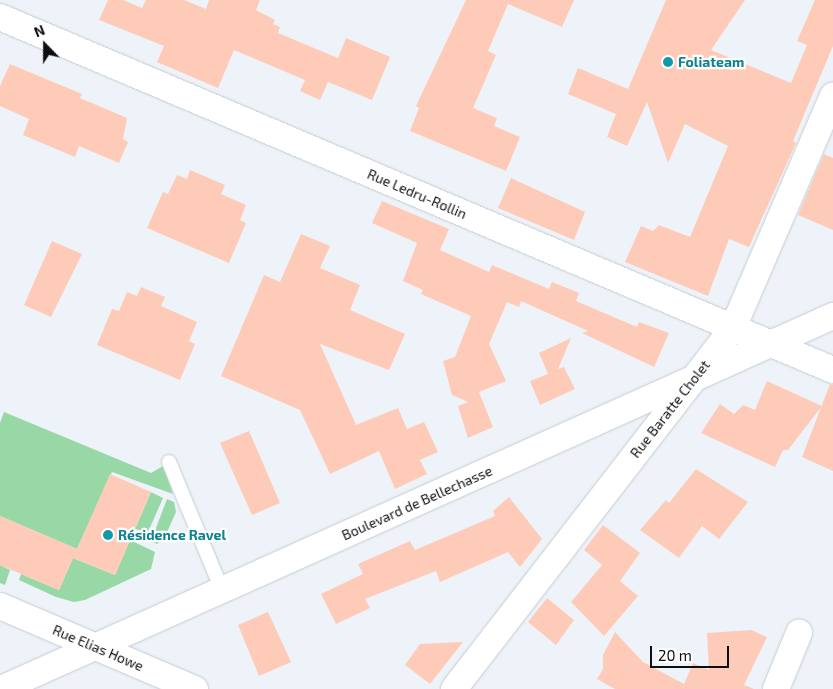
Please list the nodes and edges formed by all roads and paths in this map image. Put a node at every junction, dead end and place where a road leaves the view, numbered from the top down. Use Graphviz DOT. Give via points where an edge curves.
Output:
graph roads {
  1 [pos="0,17"];
  2 [pos="833,96"];
  3 [pos="833,316"];
  4 [pos="733,328"];
  5 [pos="772,344"];
  6 [pos="833,370"];
  7 [pos="694,379"];
  8 [pos="169,462"];
  9 [pos="222,590"];
  10 [pos="0,606"];
  11 [pos="799,633"];
  12 [pos="95,647"];
  13 [pos="1,689"];
  14 [pos="196,689"];
  15 [pos="454,689"];
  16 [pos="776,689"];
  1 -- 4 [label="street, Rue Ledru-Rollin"];
  2 -- 4 [label="street, Rue Baratte Cholet"];
  3 -- 5 [label="street, Boulevard de Bellechasse"];
  4 -- 5 [label="street, Rue Ledru-Rollin"];
  4 -- 7 [label="street, Rue Baratte Cholet"];
  5 -- 6 [label="street, Rue Ledru-Rollin"];
  5 -- 7 [label="street, Boulevard de Bellechasse"];
  7 -- 9 [label="street, Boulevard de Bellechasse"];
  7 -- 15 [label="street, Rue Baratte Cholet"];
  8 -- 9 [label="lane"];
  9 -- 12 [label="street, Boulevard de Bellechasse"];
  10 -- 12 [label="street, Rue Elias Howe"];
  11 -- 16 [label="street"];
  12 -- 13 [label="street, Boulevard de Bellechasse"];
  12 -- 14 [label="street, Rue Elias Howe"];
}
